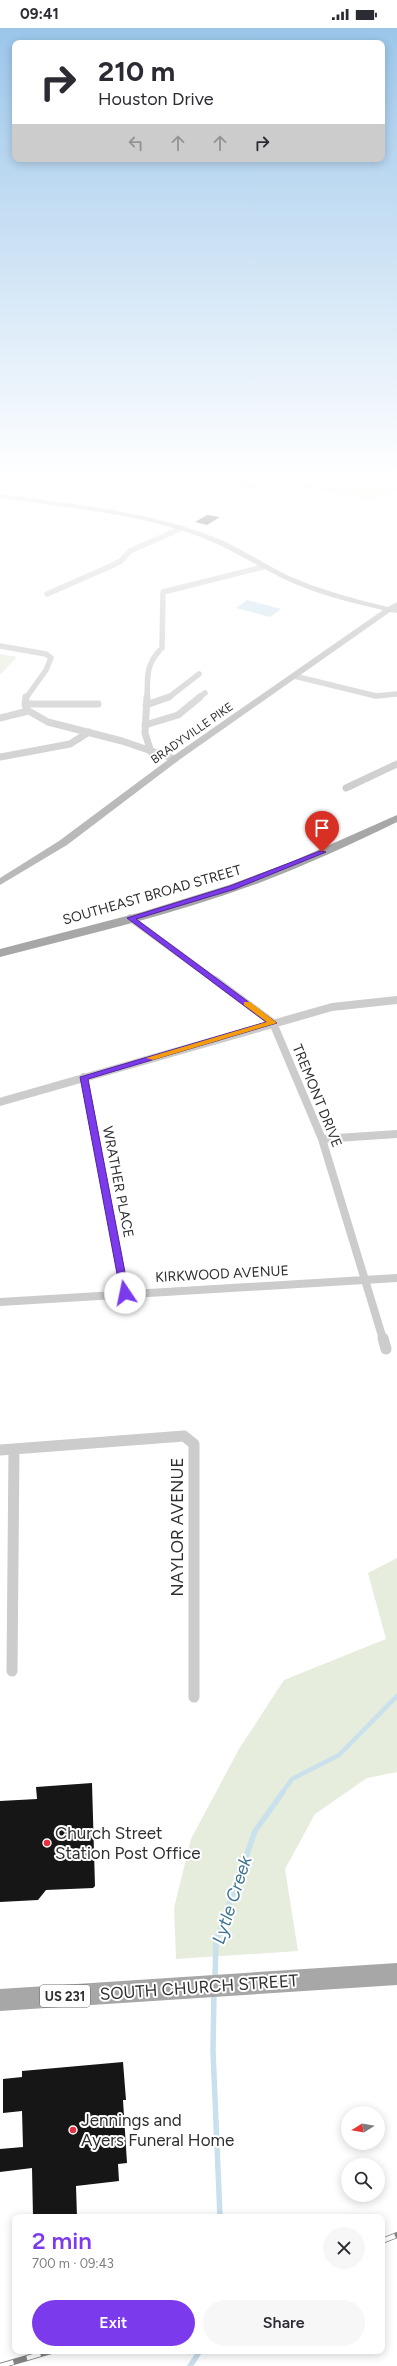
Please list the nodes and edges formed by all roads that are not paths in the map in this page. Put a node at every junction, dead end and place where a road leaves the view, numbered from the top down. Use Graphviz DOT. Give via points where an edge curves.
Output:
graph roads {
  1 [pos="70,584"];
  2 [pos="195,584"];
  3 [pos="304,584"];
  4 [pos="47,594"];
  5 [pos="395,608"];
  6 [pos="0,646"];
  7 [pos="199,674"];
  8 [pos="294,676"];
  9 [pos="205,693"];
  10 [pos="397,694"];
  11 [pos="25,704"];
  12 [pos="98,704"];
  13 [pos="146,706"];
  14 [pos="28,711"];
  15 [pos="0,718"];
  16 [pos="145,726"];
  17 [pos="89,732"];
  18 [pos="151,752"];
  19 [pos="0,757"];
  20 [pos="175,759"];
  21 [pos="397,764"];
  22 [pos="346,788"];
  23 [pos="397,818"];
  24 [pos="0,882"];
  25 [pos="130,918"];
  26 [pos="0,953"];
  27 [pos="397,1000"];
  28 [pos="273,1023"];
  29 [pos="84,1077"];
  30 [pos="0,1102"];
  31 [pos="397,1134"];
  32 [pos="322,1139"];
  33 [pos="397,1278"];
  34 [pos="367,1280"];
  35 [pos="125,1293"];
  36 [pos="0,1302"];
  37 [pos="386,1348"];
  38 [pos="14,1449"];
  39 [pos="0,1450"];
  40 [pos="12,1671"];
  41 [pos="194,1697"];
  42 [pos="397,1974"];
  43 [pos="0,2000"];
  1 -- 4 [label="street"];
  2 -- 13 [label="street" via="163,592 161,650 150,661 148,668"];
  3 -- 5 [label="main road" via="318,590"];
  5 -- 8 [label="main road, BRADYVILLE PIKE"];
  6 -- 11 [label="street" via="46,654 51,658 50,665 28,694"];
  7 -- 13 [label="street" via="167,699"];
  8 -- 10 [label="street" via="376,696"];
  8 -- 20 [label="main road, BRADYVILLE PIKE"];
  9 -- 16 [label="street" via="178,715"];
  11 -- 12 [label="street"];
  11 -- 14 [label="street"];
  13 -- 16 [label="street"];
  14 -- 15 [label="street"];
  14 -- 17 [label="street" via="44,721"];
  16 -- 18 [label="street"];
  17 -- 18 [label="street"];
  17 -- 19 [label="street" via="70,744"];
  18 -- 20 [label="street"];
  20 -- 24 [label="main road, BRADYVILLE PIKE" via="63,843"];
  21 -- 22 [label="street"];
  23 -- 25 [label="main road, SOUTHEAST BROAD STREET" via="292,866 233,888"];
  25 -- 26 [label="main road, SOUTHEAST BROAD STREET"];
  25 -- 28 [label="street"];
  27 -- 28 [label="street" via="332,1007"];
  28 -- 29 [label="street"];
  28 -- 32 [label="street, TREMONT DRIVE"];
  29 -- 30 [label="street"];
  29 -- 35 [label="street, WRATHER PLACE"];
  31 -- 32 [label="street"];
  32 -- 34 [label="street, TREMONT DRIVE"];
  33 -- 34 [label="street, KIRKWOOD AVENUE"];
  34 -- 35 [label="street, KIRKWOOD AVENUE"];
  34 -- 37 [label="street, TREMONT DRIVE"];
  35 -- 36 [label="street, KIRKWOOD AVENUE"];
  38 -- 39 [label="street, NAYLOR AVENUE"];
  38 -- 40 [label="street"];
  38 -- 41 [label="street, NAYLOR AVENUE" via="184,1436 194,1444"];
  42 -- 43 [label="main road, SOUTH CHURCH STREET / US 231"];
}
